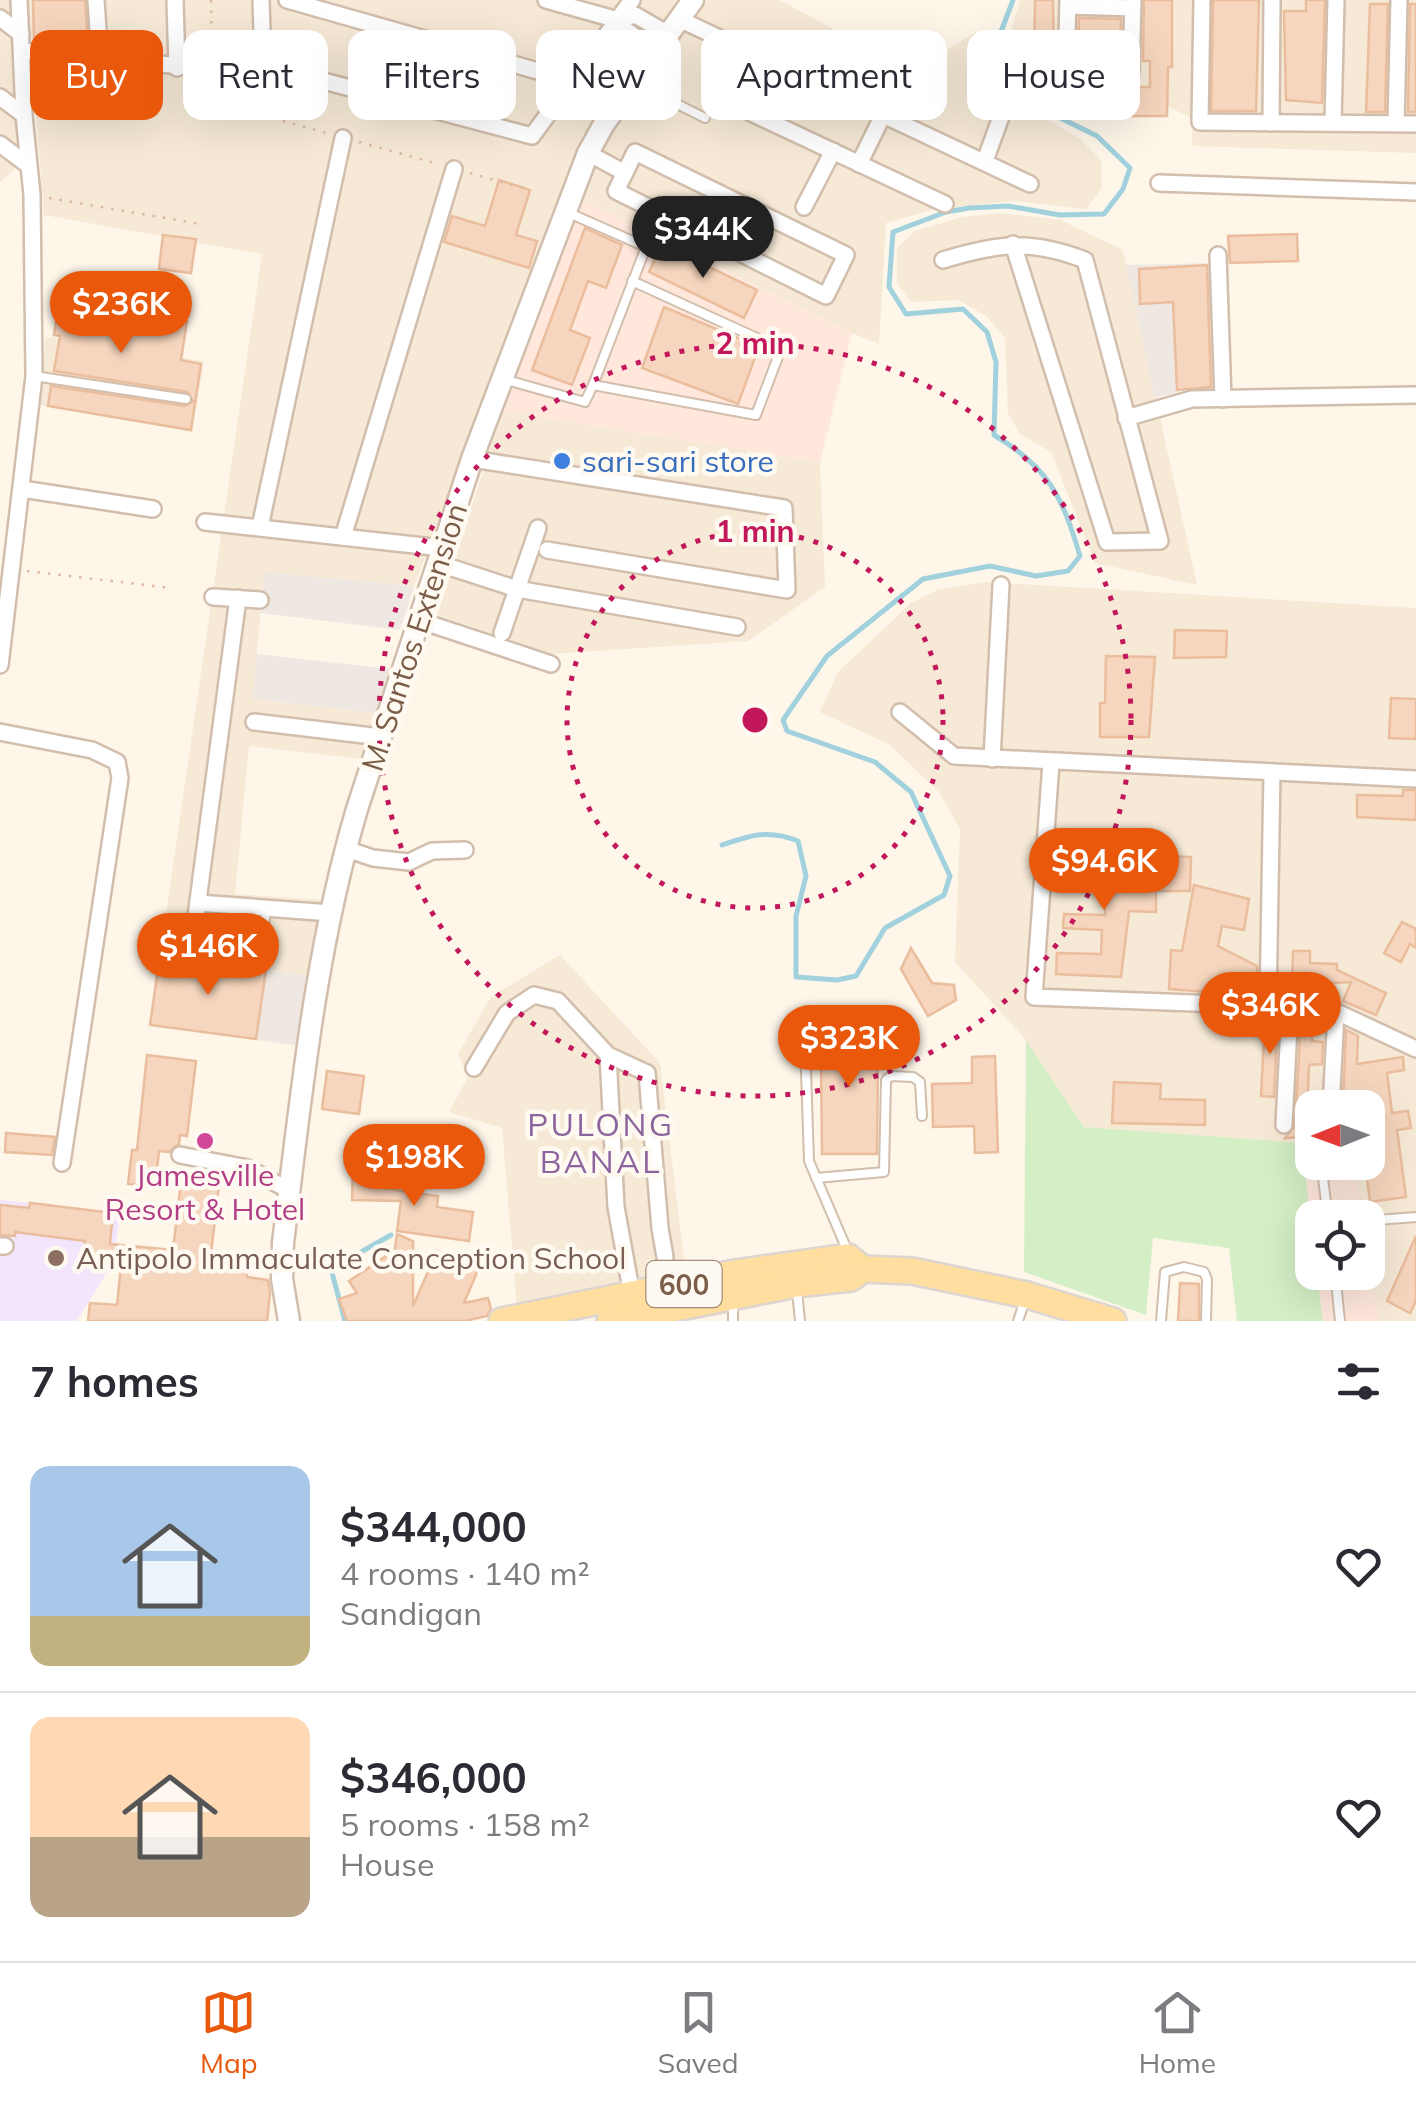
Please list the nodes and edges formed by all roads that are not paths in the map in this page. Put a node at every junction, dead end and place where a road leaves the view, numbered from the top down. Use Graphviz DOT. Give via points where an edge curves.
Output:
graph roads {
  1 [pos="19,0"];
  2 [pos="96,0"];
  3 [pos="175,0"];
  4 [pos="261,0"];
  5 [pos="287,0"];
  6 [pos="546,0"];
  7 [pos="632,0"];
  8 [pos="694,0"];
  9 [pos="1202,0"];
  10 [pos="1272,0"];
  11 [pos="1336,0"];
  12 [pos="1399,0"];
  13 [pos="1068,3"];
  14 [pos="1132,4"];
  15 [pos="0,18"];
  16 [pos="618,20"];
  17 [pos="98,30"];
  18 [pos="611,30"];
  19 [pos="659,30"];
  20 [pos="671,30"];
  21 [pos="21,34"];
  22 [pos="22,51"];
  23 [pos="30,52"];
  24 [pos="163,67"];
  25 [pos="177,68"];
  26 [pos="183,68"];
  27 [pos="536,71"];
  28 [pos="0,97"];
  29 [pos="24,115"];
  30 [pos="544,120"];
  31 [pos="607,120"];
  32 [pos="768,120"];
  33 [pos="881,120"];
  34 [pos="897,120"];
  35 [pos="1000,120"];
  36 [pos="1272,123"];
  37 [pos="1333,123"];
  38 [pos="1396,124"];
  39 [pos="1416,124"];
  40 [pos="343,138"];
  41 [pos="0,144"];
  42 [pos="832,151"];
  43 [pos="588,153"];
  44 [pos="985,161"];
  45 [pos="28,164"];
  46 [pos="859,164"];
  47 [pos="454,169"];
  48 [pos="625,173"];
  49 [pos="1159,183"];
  50 [pos="1030,184"];
  51 [pos="1416,192"];
  52 [pos="946,204"];
  53 [pos="804,208"];
  54 [pos="565,211"];
  55 [pos="1013,244"];
  56 [pos="1218,255"];
  57 [pos="943,260"];
  58 [pos="632,281"];
  59 [pos="34,376"];
  60 [pos="502,378"];
  61 [pos="592,385"];
  62 [pos="1416,396"];
  63 [pos="186,399"];
  64 [pos="1222,399"];
  65 [pos="1126,418"];
  66 [pos="472,459"];
  67 [pos="22,490"];
  68 [pos="0,505"];
  69 [pos="20,508"];
  70 [pos="153,509"];
  71 [pos="204,522"];
  72 [pos="260,527"];
  73 [pos="538,528"];
  74 [pos="343,538"];
  75 [pos="547,550"];
  76 [pos="439,556"];
  77 [pos="1002,586"];
  78 [pos="516,589"];
  79 [pos="214,597"];
  80 [pos="238,598"];
  81 [pos="260,600"];
  82 [pos="418,620"];
  83 [pos="737,626"];
  84 [pos="502,633"];
  85 [pos="0,658"];
  86 [pos="551,664"];
  87 [pos="900,712"];
  88 [pos="254,722"];
  89 [pos="0,732"];
  90 [pos="382,737"];
  91 [pos="992,759"];
  92 [pos="1051,762"];
  93 [pos="1272,772"];
  94 [pos="1416,780"];
  95 [pos="346,849"];
  96 [pos="465,850"];
  97 [pos="198,903"];
  98 [pos="268,907"];
  99 [pos="331,913"];
  100 [pos="190,954"];
  101 [pos="256,966"];
  102 [pos="1268,1005"];
  103 [pos="1290,1006"];
  104 [pos="1336,1012"];
  105 [pos="805,1041"];
  106 [pos="1416,1048"];
  107 [pos="608,1055"];
  108 [pos="474,1068"];
  109 [pos="1332,1090"];
  110 [pos="922,1116"];
  111 [pos="1284,1125"];
  112 [pos="180,1155"];
  113 [pos="62,1163"];
  114 [pos="816,1178"];
  115 [pos="290,1191"];
  116 [pos="1416,1218"];
  117 [pos="1385,1220"];
  118 [pos="665,1257"];
  119 [pos="856,1263"];
  120 [pos="796,1284"];
  121 [pos="1337,1290"];
  122 [pos="1026,1295"];
  123 [pos="733,1309"];
  124 [pos="636,1310"];
  125 [pos="289,1321"];
  126 [pos="502,1321"];
  127 [pos="610,1321"];
  128 [pos="800,1321"];
  129 [pos="1018,1321"];
  130 [pos="1114,1321"];
  131 [pos="1161,1321"];
  132 [pos="1206,1321"];
  133 [pos="1340,1321"];
  1 -- 21 [label="street"];
  2 -- 17 [label="street"];
  3 -- 25 [label="street"];
  4 -- 30 [label="street" via="263,65 532,136"];
  5 -- 27 [label="street"];
  6 -- 16 [label="street"];
  7 -- 16 [label="street"];
  8 -- 20 [label="street, M. Santos Extension"];
  9 -- 36 [label="street" via="1200,122"];
  10 -- 36 [label="street"];
  11 -- 37 [label="street"];
  12 -- 38 [label="street"];
  13 -- 14 [label="street"];
  13 -- 14 [label="street" via="1066,69 1131,71"];
  15 -- 21 [label="street"];
  16 -- 18 [label="street"];
  16 -- 19 [label="street" via="635,14"];
  21 -- 22 [label="street"];
  22 -- 23 [label="street"];
  22 -- 29 [label="street"];
  24 -- 25 [label="street"];
  25 -- 26 [label="street"];
  28 -- 29 [label="street"];
  29 -- 45 [label="street"];
  31 -- 43 [label="street, M. Santos Extension"];
  32 -- 42 [label="street"];
  33 -- 46 [label="street"];
  34 -- 44 [label="street"];
  35 -- 44 [label="street"];
  36 -- 37 [label="street"];
  37 -- 38 [label="street"];
  38 -- 39 [label="street"];
  40 -- 72 [label="street"];
  41 -- 45 [label="street"];
  42 -- 46 [label="street"];
  42 -- 53 [label="street"];
  43 -- 48 [label="street"];
  43 -- 54 [label="street, M. Santos Extension"];
  44 -- 50 [label="street"];
  45 -- 59 [label="street"];
  46 -- 52 [label="street"];
  47 -- 74 [label="street"];
  48 -- 48 [label="street" via="616,191 826,296 846,254 635,152"];
  49 -- 51 [label="street"];
  54 -- 58 [label="lane" via="646,247"];
  54 -- 60 [label="street, M. Santos Extension"];
  55 -- 57 [label="street"];
  55 -- 65 [label="street" via="1050,246 1085,260"];
  55 -- 65 [label="street" via="1107,542 1160,542"];
  56 -- 64 [label="street"];
  58 -- 61 [label="lane"];
  58 -- 61 [label="lane" via="782,349 756,415"];
  59 -- 63 [label="lane"];
  59 -- 67 [label="street"];
  60 -- 61 [label="lane" via="585,402"];
  60 -- 66 [label="street, M. Santos Extension"];
  62 -- 64 [label="street"];
  64 -- 65 [label="street" via="1192,399"];
  66 -- 75 [label="street" via="784,508 787,590"];
  66 -- 76 [label="street, M. Santos Extension"];
  67 -- 69 [label="street"];
  67 -- 70 [label="street"];
  68 -- 69 [label="street"];
  69 -- 85 [label="street"];
  71 -- 72 [label="street"];
  72 -- 74 [label="street"];
  73 -- 78 [label="street"];
  74 -- 76 [label="street"];
  76 -- 78 [label="street"];
  76 -- 82 [label="street, M. Santos Extension"];
  77 -- 91 [label="street"];
  78 -- 83 [label="street"];
  78 -- 84 [label="street"];
  79 -- 80 [label="street"];
  80 -- 81 [label="street"];
  80 -- 97 [label="street"];
  82 -- 86 [label="street"];
  82 -- 90 [label="street, M. Santos Extension"];
  87 -- 91 [label="street" via="954,756"];
  88 -- 90 [label="street"];
  89 -- 113 [label="street" via="92,750 116,762 120,778"];
  90 -- 95 [label="street, M. Santos Extension"];
  91 -- 92 [label="street"];
  92 -- 93 [label="street"];
  92 -- 102 [label="street" via="1034,998"];
  93 -- 94 [label="street"];
  93 -- 102 [label="street"];
  95 -- 96 [label="street" via="409,862 432,851"];
  95 -- 99 [label="street, M. Santos Extension"];
  97 -- 98 [label="street"];
  97 -- 100 [label="street"];
  98 -- 99 [label="street"];
  98 -- 101 [label="lane"];
  99 -- 115 [label="street, M. Santos Extension" via="309,1025"];
  102 -- 103 [label="street"];
  103 -- 104 [label="street"];
  103 -- 111 [label="street"];
  104 -- 106 [label="street"];
  104 -- 109 [label="street"];
  105 -- 114 [label="lane" via="809,1161"];
  107 -- 108 [label="street" via="558,1001 534,995 506,1013"];
  107 -- 118 [label="street" via="648,1072"];
  107 -- 124 [label="street" via="616,1207"];
  110 -- 114 [label="lane" via="920,1082 891,1076 884,1172"];
  112 -- 115 [label="street" via="248,1168"];
  114 -- 119 [label="lane"];
  115 -- 125 [label="street, M. Santos Extension" via="282,1279"];
  116 -- 117 [label="lane"];
  119 -- 120 [label="main road, 600" via="850,1278"];
  119 -- 122 [label="main road, 600"];
  119 -- 124 [label="main road, 600" via="736,1274"];
  120 -- 123 [label="main road, 600"];
  120 -- 128 [label="lane"];
  121 -- 133 [label="lane"];
  122 -- 129 [label="lane"];
  122 -- 130 [label="main road, 600"];
  123 -- 124 [label="main road, 600"];
  124 -- 126 [label="main road, 600"];
  124 -- 127 [label="main road, 600"];
  131 -- 132 [label="lane" via="1165,1272 1184,1267 1207,1279"];
}
